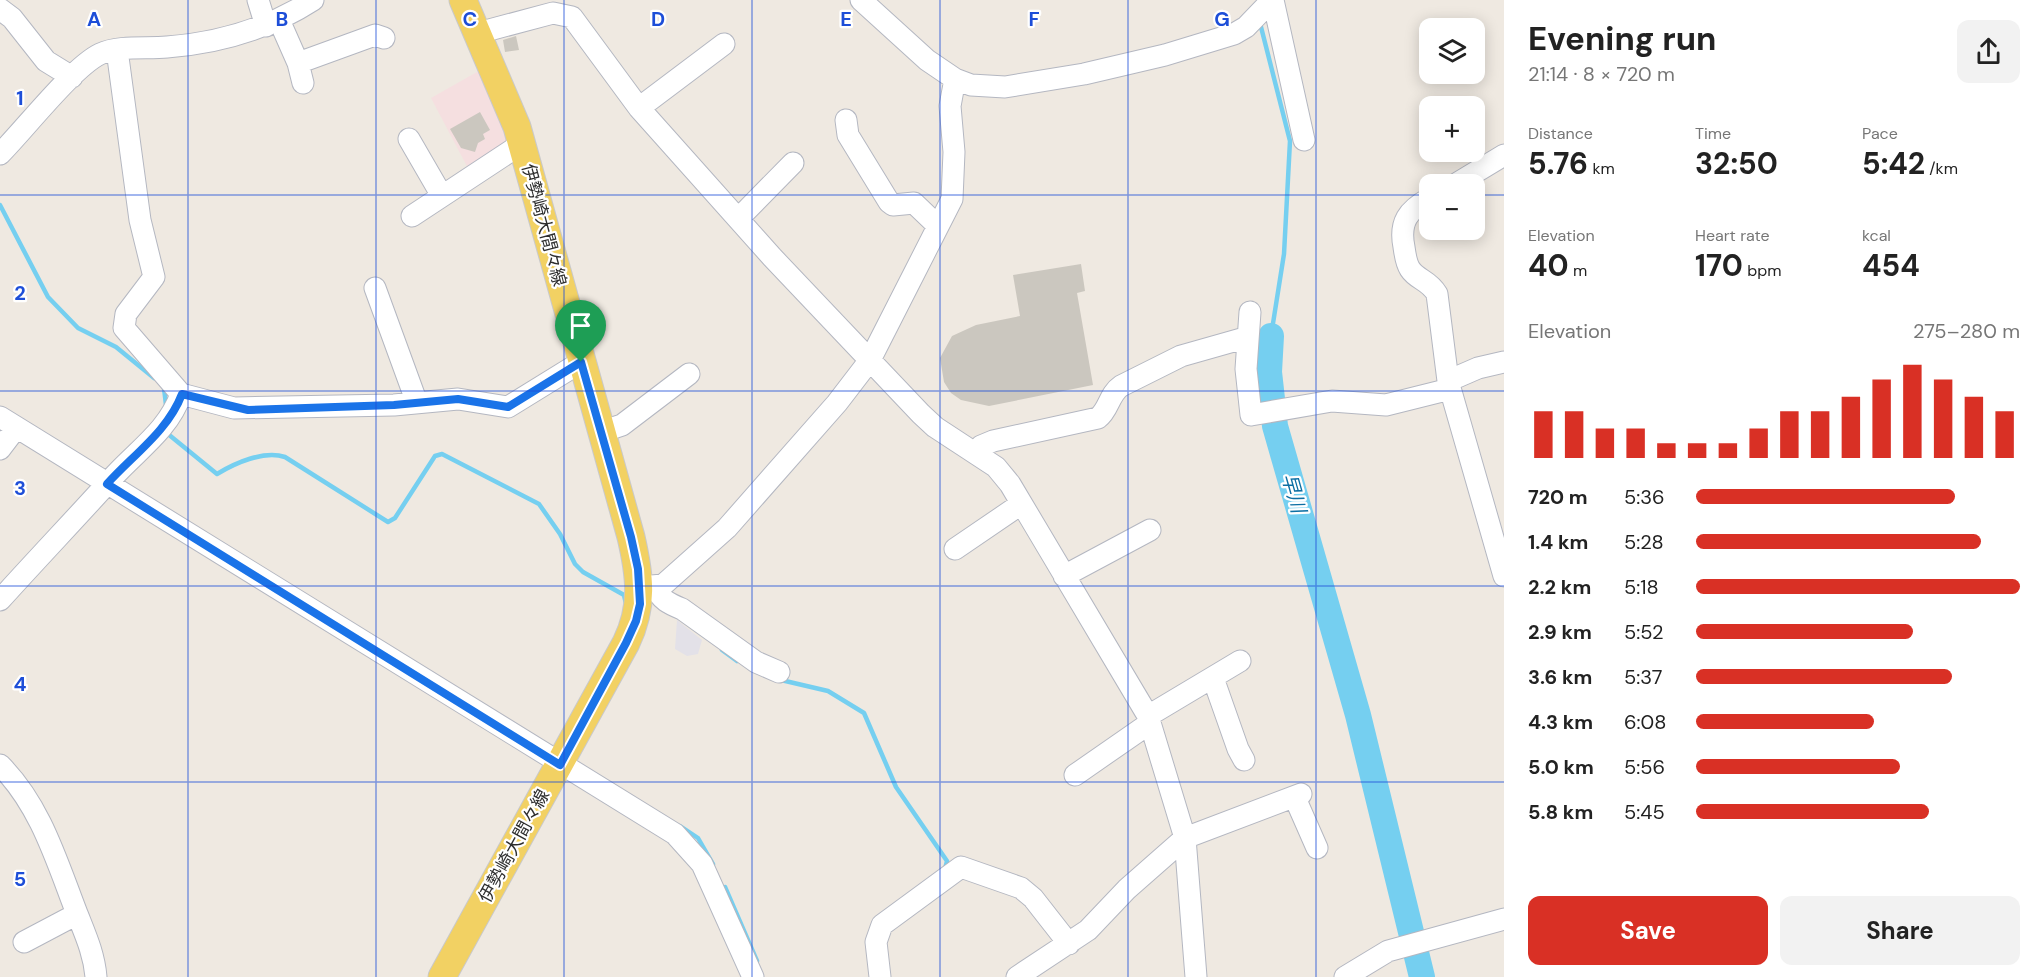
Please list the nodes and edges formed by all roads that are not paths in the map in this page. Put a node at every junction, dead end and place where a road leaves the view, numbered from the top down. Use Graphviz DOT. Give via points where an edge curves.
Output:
graph roads {
  1 [pos="258,0"];
  2 [pos="313,0"];
  3 [pos="463,0"];
  4 [pos="861,0"];
  5 [pos="1271,1"];
  6 [pos="0,9"];
  7 [pos="272,23"];
  8 [pos="478,33"];
  9 [pos="384,38"];
  10 [pos="724,44"];
  11 [pos="108,52"];
  12 [pos="72,77"];
  13 [pos="955,79"];
  14 [pos="639,108"];
  15 [pos="846,120"];
  16 [pos="410,139"];
  17 [pos="1304,141"];
  18 [pos="523,147"];
  19 [pos="0,154"];
  20 [pos="1504,155"];
  21 [pos="794,163"];
  22 [pos="1473,174"];
  23 [pos="442,196"];
  24 [pos="1419,205"];
  25 [pos="412,216"];
  26 [pos="738,219"];
  27 [pos="938,226"];
  28 [pos="375,288"];
  29 [pos="1250,312"];
  30 [pos="1248,337"];
  31 [pos="870,360"];
  32 [pos="581,362"];
  33 [pos="1504,362"];
  34 [pos="689,374"];
  35 [pos="1449,385"];
  36 [pos="182,394"];
  37 [pos="417,403"];
  38 [pos="8,422"];
  39 [pos="601,432"];
  40 [pos="0,449"];
  41 [pos="975,453"];
  42 [pos="107,484"];
  43 [pos="1021,504"];
  44 [pos="1150,530"];
  45 [pos="955,549"];
  46 [pos="1064,576"];
  47 [pos="1504,576"];
  48 [pos="648,587"];
  49 [pos="0,600"];
  50 [pos="1240,661"];
  51 [pos="779,672"];
  52 [pos="1213,678"];
  53 [pos="1149,720"];
  54 [pos="1245,760"];
  55 [pos="0,765"];
  56 [pos="560,765"];
  57 [pos="1075,775"];
  58 [pos="1185,838"];
  59 [pos="1317,848"];
  60 [pos="77,914"];
  61 [pos="1504,919"];
  62 [pos="24,942"];
  63 [pos="1069,945"];
  64 [pos="96,977"];
  65 [pos="442,977"];
  66 [pos="753,977"];
  67 [pos="880,977"];
  68 [pos="1017,977"];
  69 [pos="1196,977"];
  70 [pos="1346,977"];
  1 -- 7 [label="street"];
  2 -- 7 [label="street"];
  3 -- 8 [label="main road, 伊勢崎大間々線"];
  4 -- 13 [label="street" via="927,60"];
  5 -- 13 [label="street" via="1234,34 1165,55 1005,87 971,85"];
  5 -- 17 [label="street"];
  6 -- 12 [label="street" via="12,18 46,61"];
  7 -- 9 [label="street" via="300,73 375,35"];
  7 -- 11 [label="street" via="202,45"];
  8 -- 14 [label="street" via="553,13 572,17"];
  8 -- 18 [label="main road, 伊勢崎大間々線"];
  10 -- 14 [label="street"];
  11 -- 12 [label="street"];
  11 -- 36 [label="street" via="154,277 126,314 124,328"];
  12 -- 19 [label="street"];
  13 -- 27 [label="street" via="950,106 955,178 952,200"];
  14 -- 26 [label="street"];
  15 -- 27 [label="street" via="848,135 889,202 914,203"];
  16 -- 23 [label="street"];
  18 -- 23 [label="street" via="512,150"];
  18 -- 32 [label="main road, 伊勢崎大間々線"];
  20 -- 22 [label="street"];
  21 -- 26 [label="street"];
  23 -- 25 [label="street"];
  24 -- 35 [label="street" via="1407,213 1402,238 1410,269 1432,285 1437,294"];
  26 -- 31 [label="street"];
  27 -- 31 [label="street"];
  28 -- 37 [label="street"];
  29 -- 30 [label="street"];
  30 -- 35 [label="street" via="1251,415 1332,401 1386,405"];
  30 -- 41 [label="street" via="1181,356 1121,386 1098,418 993,441"];
  31 -- 41 [label="street" via="935,427"];
  31 -- 48 [label="street" via="727,528 682,569"];
  32 -- 37 [label="street" via="508,407 458,399"];
  32 -- 39 [label="main road, 伊勢崎大間々線"];
  33 -- 35 [label="street" via="1478,368"];
  34 -- 39 [label="street" via="622,425"];
  35 -- 47 [label="street"];
  36 -- 37 [label="street" via="248,410"];
  36 -- 42 [label="street" via="161,430"];
  38 -- 40 [label="street"];
  38 -- 42 [label="street"];
  39 -- 48 [label="main road, 伊勢崎大間々線"];
  41 -- 43 [label="street" via="1005,476"];
  42 -- 49 [label="street"];
  42 -- 56 [label="street"];
  43 -- 45 [label="street"];
  43 -- 46 [label="street"];
  44 -- 46 [label="street"];
  46 -- 53 [label="street"];
  48 -- 51 [label="street" via="756,662"];
  48 -- 56 [label="main road, 伊勢崎大間々線" via="633,629"];
  50 -- 52 [label="street"];
  52 -- 53 [label="street"];
  52 -- 54 [label="street"];
  53 -- 57 [label="street"];
  53 -- 58 [label="street"];
  55 -- 60 [label="street" via="29,799"];
  56 -- 65 [label="main road, 伊勢崎大間々線"];
  56 -- 66 [label="street" via="663,825 694,851 711,880"];
  58 -- 59 [label="street" via="1298,796"];
  58 -- 63 [label="street"];
  58 -- 69 [label="street"];
  60 -- 62 [label="street"];
  60 -- 64 [label="street" via="95,958"];
  61 -- 70 [label="street" via="1381,954"];
  63 -- 67 [label="street" via="1021,888 961,867 882,926 876,942"];
  63 -- 68 [label="street"];
}
